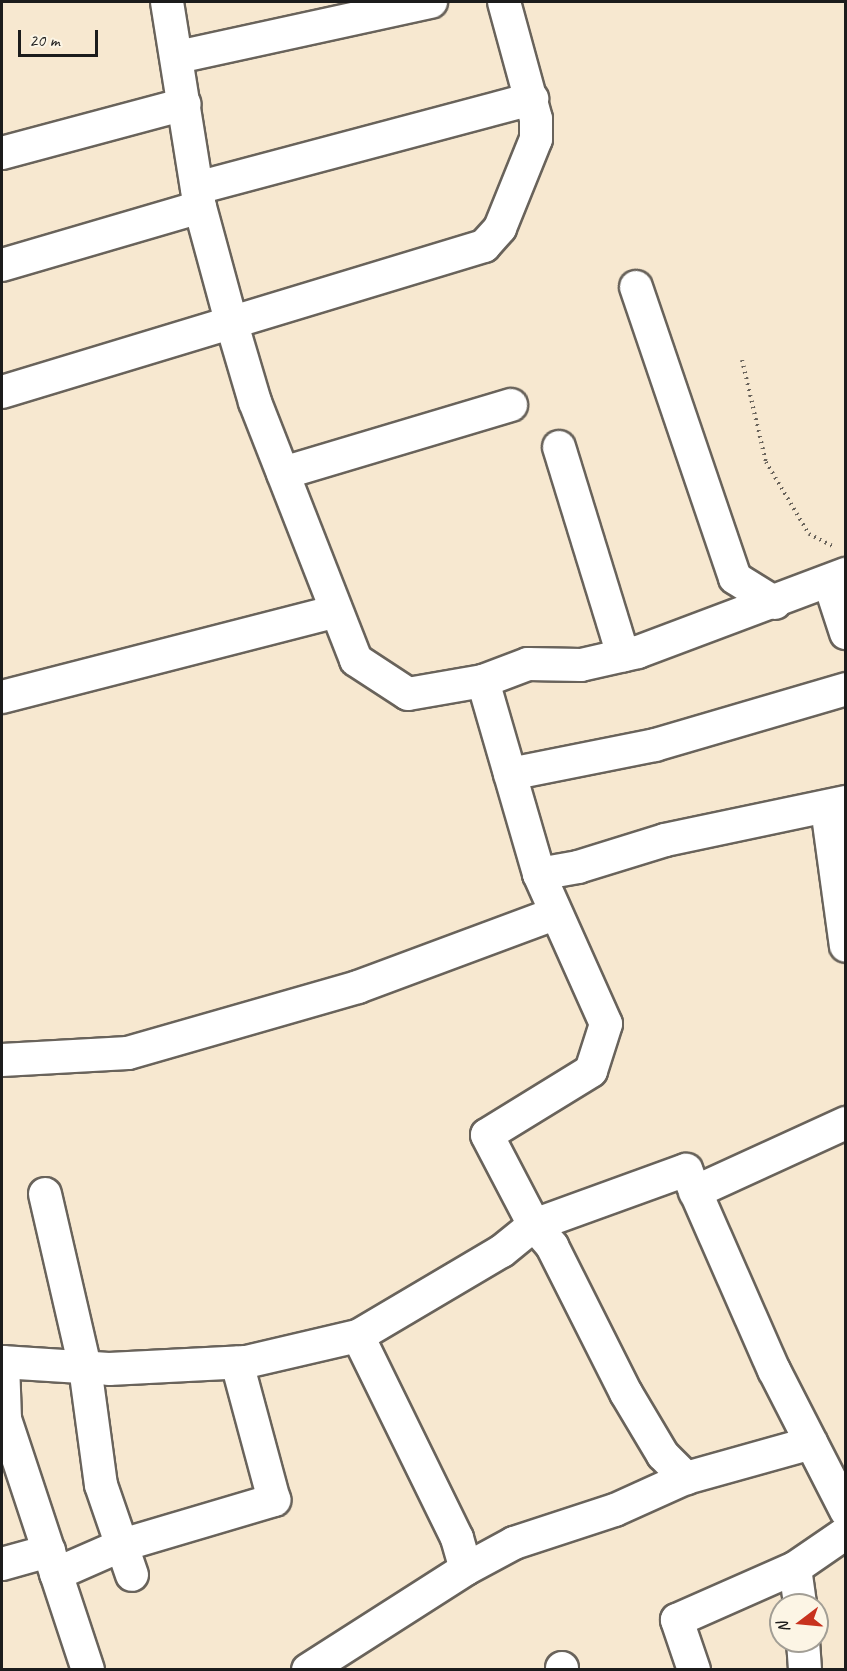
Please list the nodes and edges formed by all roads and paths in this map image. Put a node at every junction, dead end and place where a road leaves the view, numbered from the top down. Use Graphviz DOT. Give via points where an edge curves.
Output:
graph roads {
  1 [pos="167,2"];
  2 [pos="431,2"];
  3 [pos="504,2"];
  4 [pos="177,57"];
  5 [pos="531,99"];
  6 [pos="185,104"];
  7 [pos="2,153"];
  8 [pos="199,197"];
  9 [pos="2,265"];
  10 [pos="636,287"];
  11 [pos="231,321"];
  12 [pos="742,360"];
  13 [pos="2,392"];
  14 [pos="511,405"];
  15 [pos="559,447"];
  16 [pos="283,473"];
  17 [pos="837,568"];
  18 [pos="775,603"];
  19 [pos="336,611"];
  20 [pos="846,633"];
  21 [pos="623,655"];
  22 [pos="483,681"];
  23 [pos="846,689"];
  24 [pos="2,696"];
  25 [pos="510,774"];
  26 [pos="836,805"];
  27 [pos="539,874"];
  28 [pos="554,914"];
  29 [pos="846,946"];
  30 [pos="2,1060"];
  31 [pos="846,1123"];
  32 [pos="695,1192"];
  33 [pos="45,1194"];
  34 [pos="534,1225"];
  35 [pos="358,1336"];
  36 [pos="2,1362"];
  37 [pos="237,1363"];
  38 [pos="86,1367"];
  39 [pos="811,1443"];
  40 [pos="686,1478"];
  41 [pos="846,1511"];
  42 [pos="846,1533"];
  43 [pos="122,1545"];
  44 [pos="52,1562"];
  45 [pos="2,1564"];
  46 [pos="795,1568"];
  47 [pos="466,1569"];
  48 [pos="132,1575"];
  49 [pos="798,1593"];
  50 [pos="803,1653"];
  51 [pos="88,1670"];
  52 [pos="308,1670"];
  53 [pos="694,1670"];
  54 [pos="804,1670"];
  1 -- 4 [label="street"];
  2 -- 4 [label="street"];
  3 -- 5 [label="street"];
  4 -- 6 [label="street"];
  5 -- 8 [label="street"];
  5 -- 11 [label="street" via="536,139 500,228 484,246"];
  6 -- 7 [label="street"];
  6 -- 8 [label="street"];
  8 -- 9 [label="street"];
  8 -- 11 [label="street"];
  10 -- 18 [label="street" via="735,578"];
  11 -- 13 [label="street"];
  11 -- 16 [label="street" via="255,402"];
  12 -- 17 [label="path" via="766,462 809,534"];
  14 -- 16 [label="street"];
  15 -- 21 [label="street"];
  16 -- 19 [label="street"];
  17 -- 18 [label="street"];
  17 -- 20 [label="street"];
  18 -- 21 [label="street"];
  19 -- 22 [label="street" via="356,660 408,694"];
  19 -- 24 [label="street"];
  21 -- 22 [label="street" via="581,665 528,664"];
  22 -- 25 [label="street"];
  23 -- 25 [label="street" via="655,745"];
  25 -- 27 [label="street"];
  26 -- 27 [label="street" via="665,840 578,867"];
  26 -- 29 [label="street"];
  27 -- 28 [label="street"];
  28 -- 30 [label="street" via="358,987 128,1053"];
  28 -- 34 [label="street" via="606,1024 591,1071 487,1135"];
  31 -- 32 [label="street"];
  32 -- 34 [label="street" via="686,1170"];
  32 -- 39 [label="street"];
  33 -- 38 [label="street"];
  34 -- 35 [label="street" via="502,1251"];
  34 -- 40 [label="street" via="552,1246 626,1393 663,1455"];
  35 -- 37 [label="street"];
  35 -- 47 [label="street" via="457,1538"];
  36 -- 38 [label="street"];
  36 -- 44 [label="street" via="4,1419"];
  37 -- 38 [label="street"];
  37 -- 43 [label="street" via="274,1500"];
  38 -- 43 [label="street" via="101,1485"];
  39 -- 40 [label="street"];
  39 -- 41 [label="street"];
  40 -- 47 [label="street" via="615,1510 514,1543"];
  42 -- 46 [label="street"];
  43 -- 44 [label="street"];
  43 -- 48 [label="street"];
  44 -- 45 [label="street"];
  44 -- 51 [label="street"];
  46 -- 49 [label="street"];
  46 -- 53 [label="street" via="677,1620"];
  47 -- 52 [label="street"];
  50 -- 54 [label="street"];
}
